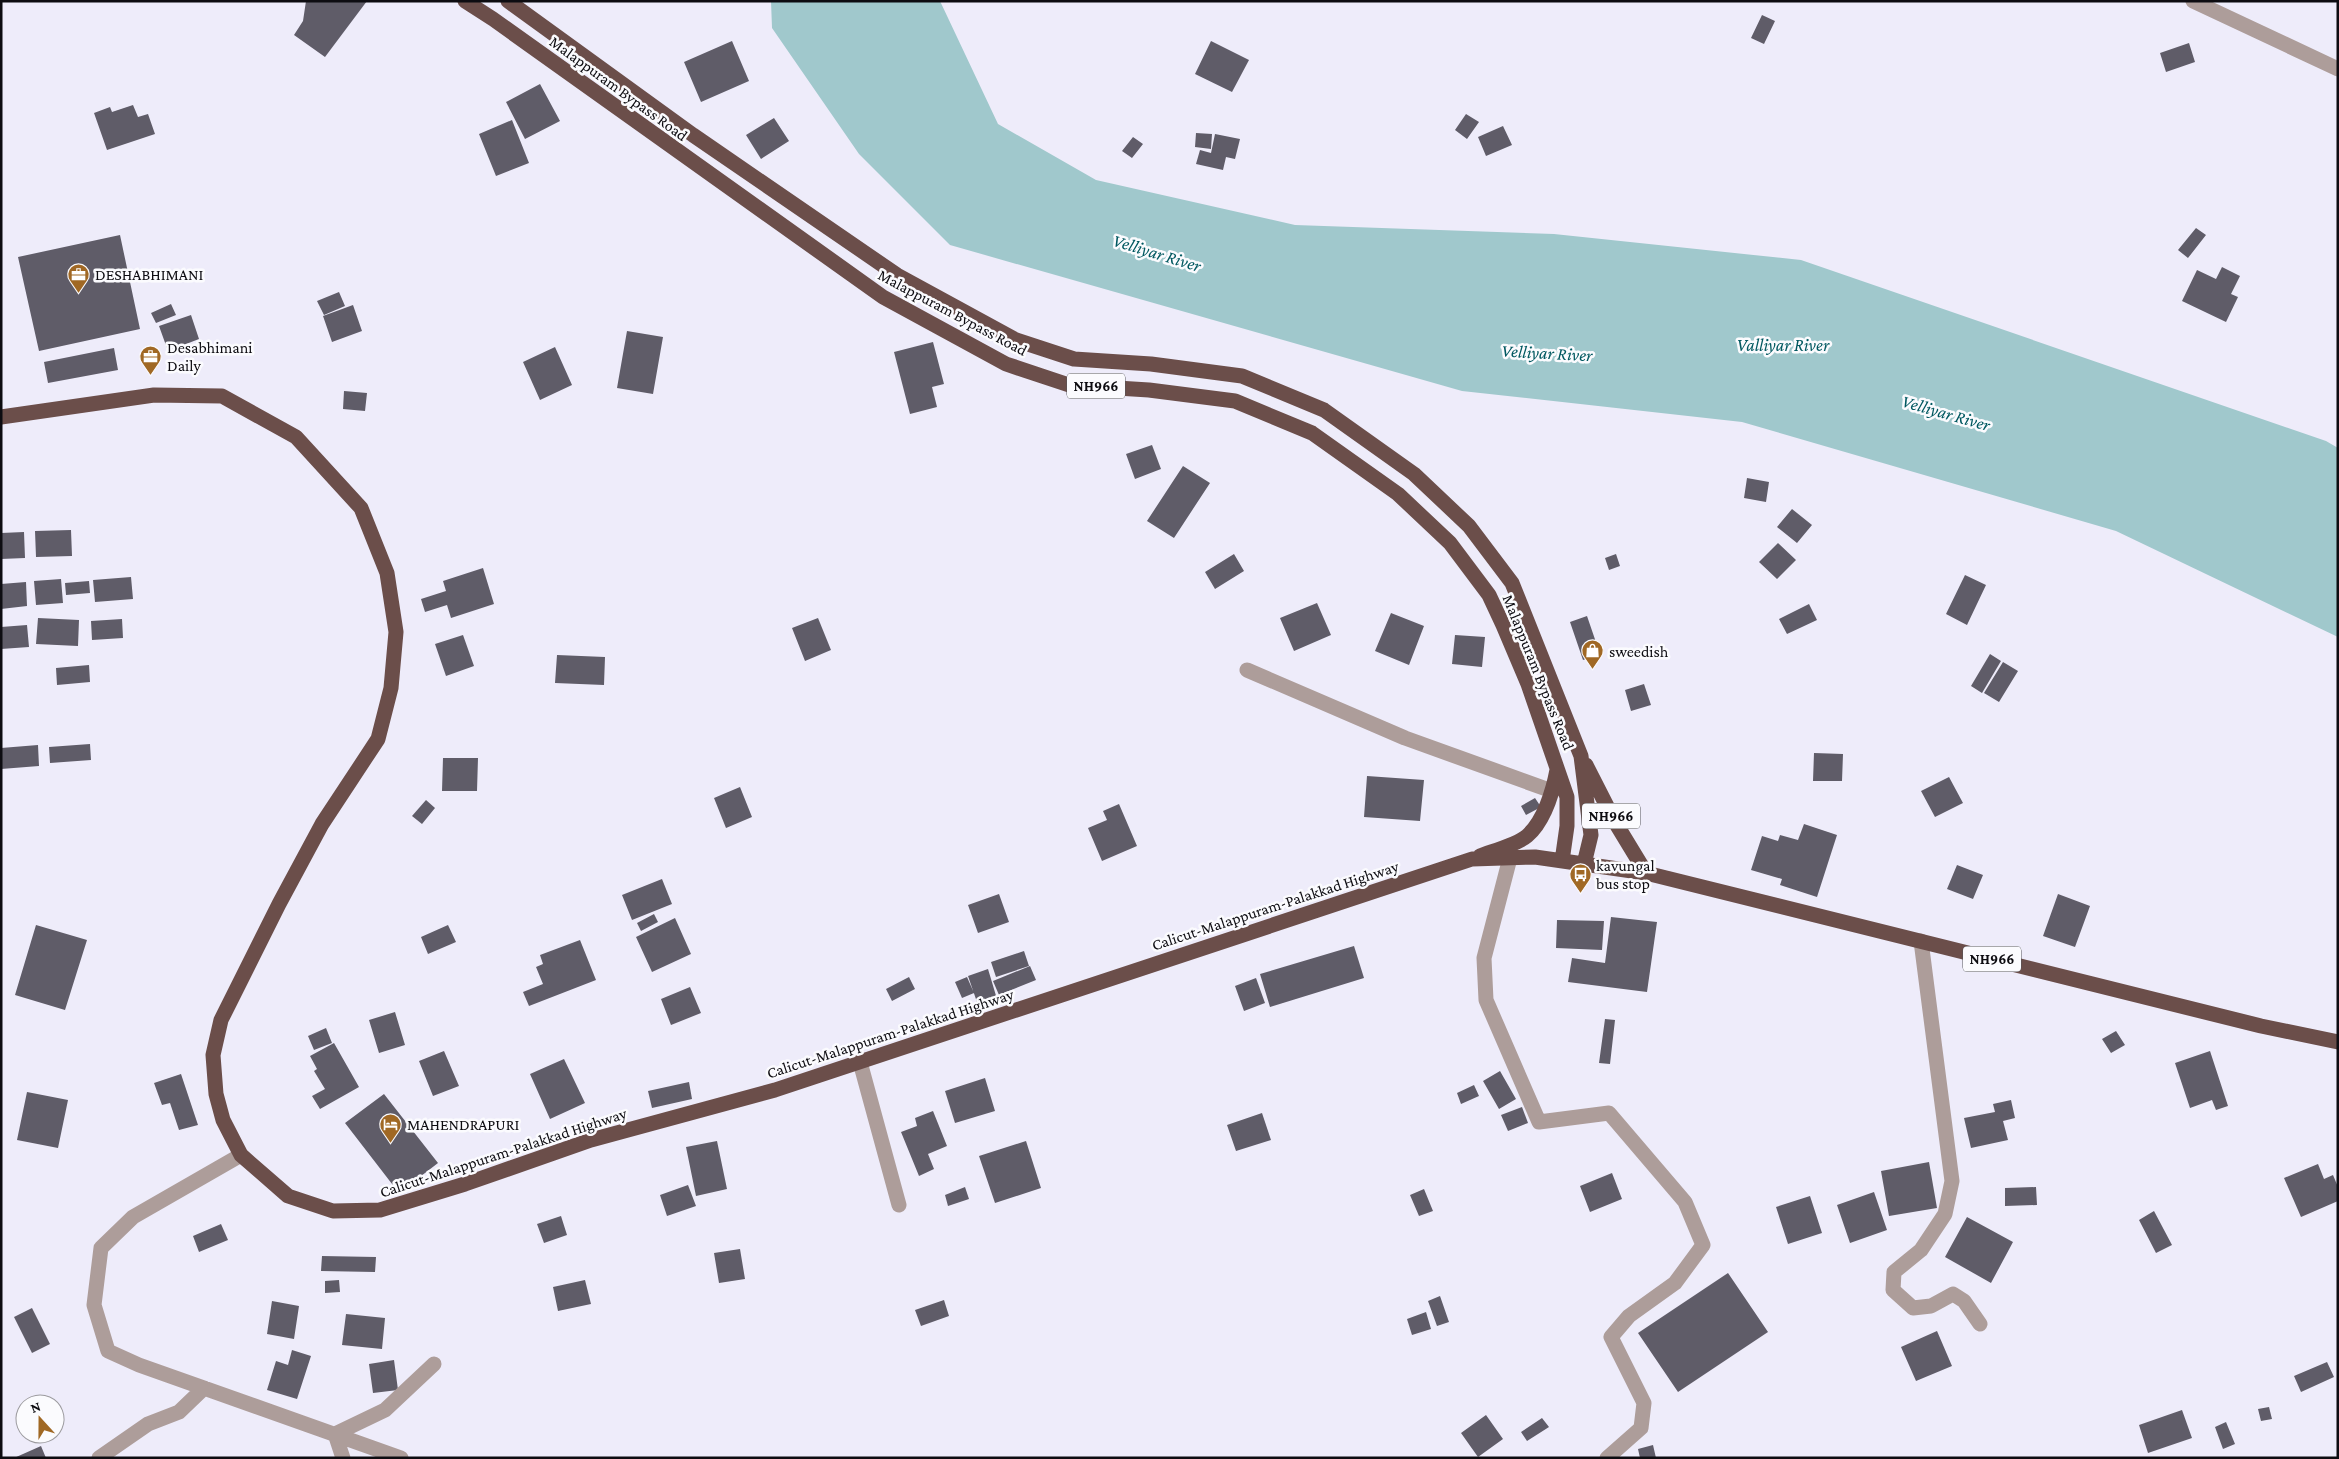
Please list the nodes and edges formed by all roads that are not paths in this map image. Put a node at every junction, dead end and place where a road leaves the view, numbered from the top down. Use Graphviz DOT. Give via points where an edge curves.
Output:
graph roads {
  1 [pos="465,1"];
  2 [pos="508,1"];
  3 [pos="2193,1"];
  4 [pos="2338,69"];
  5 [pos="1,417"];
  6 [pos="1247,670"];
  7 [pos="1581,756"];
  8 [pos="1558,767"];
  9 [pos="1552,792"];
  10 [pos="1510,858"];
  11 [pos="1472,860"];
  12 [pos="1562,861"];
  13 [pos="1584,864"];
  14 [pos="1646,873"];
  15 [pos="1921,941"];
  16 [pos="2338,1042"];
  17 [pos="860,1062"];
  18 [pos="241,1155"];
  19 [pos="899,1205"];
  20 [pos="1980,1324"];
  21 [pos="434,1364"];
  22 [pos="204,1388"];
  23 [pos="335,1434"];
  24 [pos="99,1458"];
  25 [pos="343,1458"];
  26 [pos="401,1458"];
  27 [pos="1607,1458"];
  1 -- 8 [label="highway, Malappuram Bypass Road / NH966" via="884,297 1006,364 1069,385 1148,390 1235,401 1312,432 1398,494 1450,543 1489,595 1528,684"];
  2 -- 7 [label="highway, Malappuram Bypass Road / NH966" via="693,135 897,275 1016,340 1074,359 1151,364 1242,376 1324,410 1414,474 1469,526 1512,584"];
  3 -- 4 [label="street"];
  5 -- 18 [label="highway, Calicut-Malappuram-Palakkad Highway" via="154,394 222,396 296,437 361,508 387,573 396,632 390,688 378,739 322,824 221,1020 214,1055 216,1094 223,1120"];
  6 -- 9 [label="street" via="1405,738"];
  7 -- 13 [label="highway, Malappuram Bypass Road / NH966" via="1591,836"];
  7 -- 14 [label="highway, NH966" via="1614,822"];
  8 -- 9 [label="highway"];
  8 -- 12 [label="highway, Malappuram Bypass Road / NH966" via="1567,797 1568,826"];
  9 -- 11 [label="highway" via="1545,810 1527,836"];
  10 -- 11 [label="highway, Calicut-Malappuram-Palakkad Highway"];
  10 -- 12 [label="highway, Calicut-Malappuram-Palakkad Highway"];
  10 -- 27 [label="street" via="1484,958 1486,1000 1539,1122 1609,1113 1685,1202 1703,1245 1675,1283 1629,1316 1611,1337 1644,1403 1641,1428"];
  11 -- 17 [label="highway, Calicut-Malappuram-Palakkad Highway"];
  12 -- 13 [label="highway, Calicut-Malappuram-Palakkad Highway"];
  13 -- 14 [label="highway, Calicut-Malappuram-Palakkad Highway"];
  14 -- 15 [label="highway, NH966"];
  15 -- 16 [label="highway, NH966" via="2261,1026"];
  15 -- 20 [label="street" via="1952,1181 1945,1214 1921,1250 1894,1272 1894,1290 1913,1308 1931,1306 1953,1294 1964,1301"];
  17 -- 18 [label="highway, Calicut-Malappuram-Palakkad Highway" via="775,1090 591,1140 380,1210 333,1211 288,1196"];
  17 -- 19 [label="street"];
  18 -- 22 [label="street" via="134,1217 101,1248 94,1304 108,1351 139,1366"];
  21 -- 23 [label="street" via="385,1410"];
  22 -- 23 [label="street"];
  22 -- 24 [label="street" via="179,1412 148,1424"];
  23 -- 25 [label="street"];
  23 -- 26 [label="street"];
}
